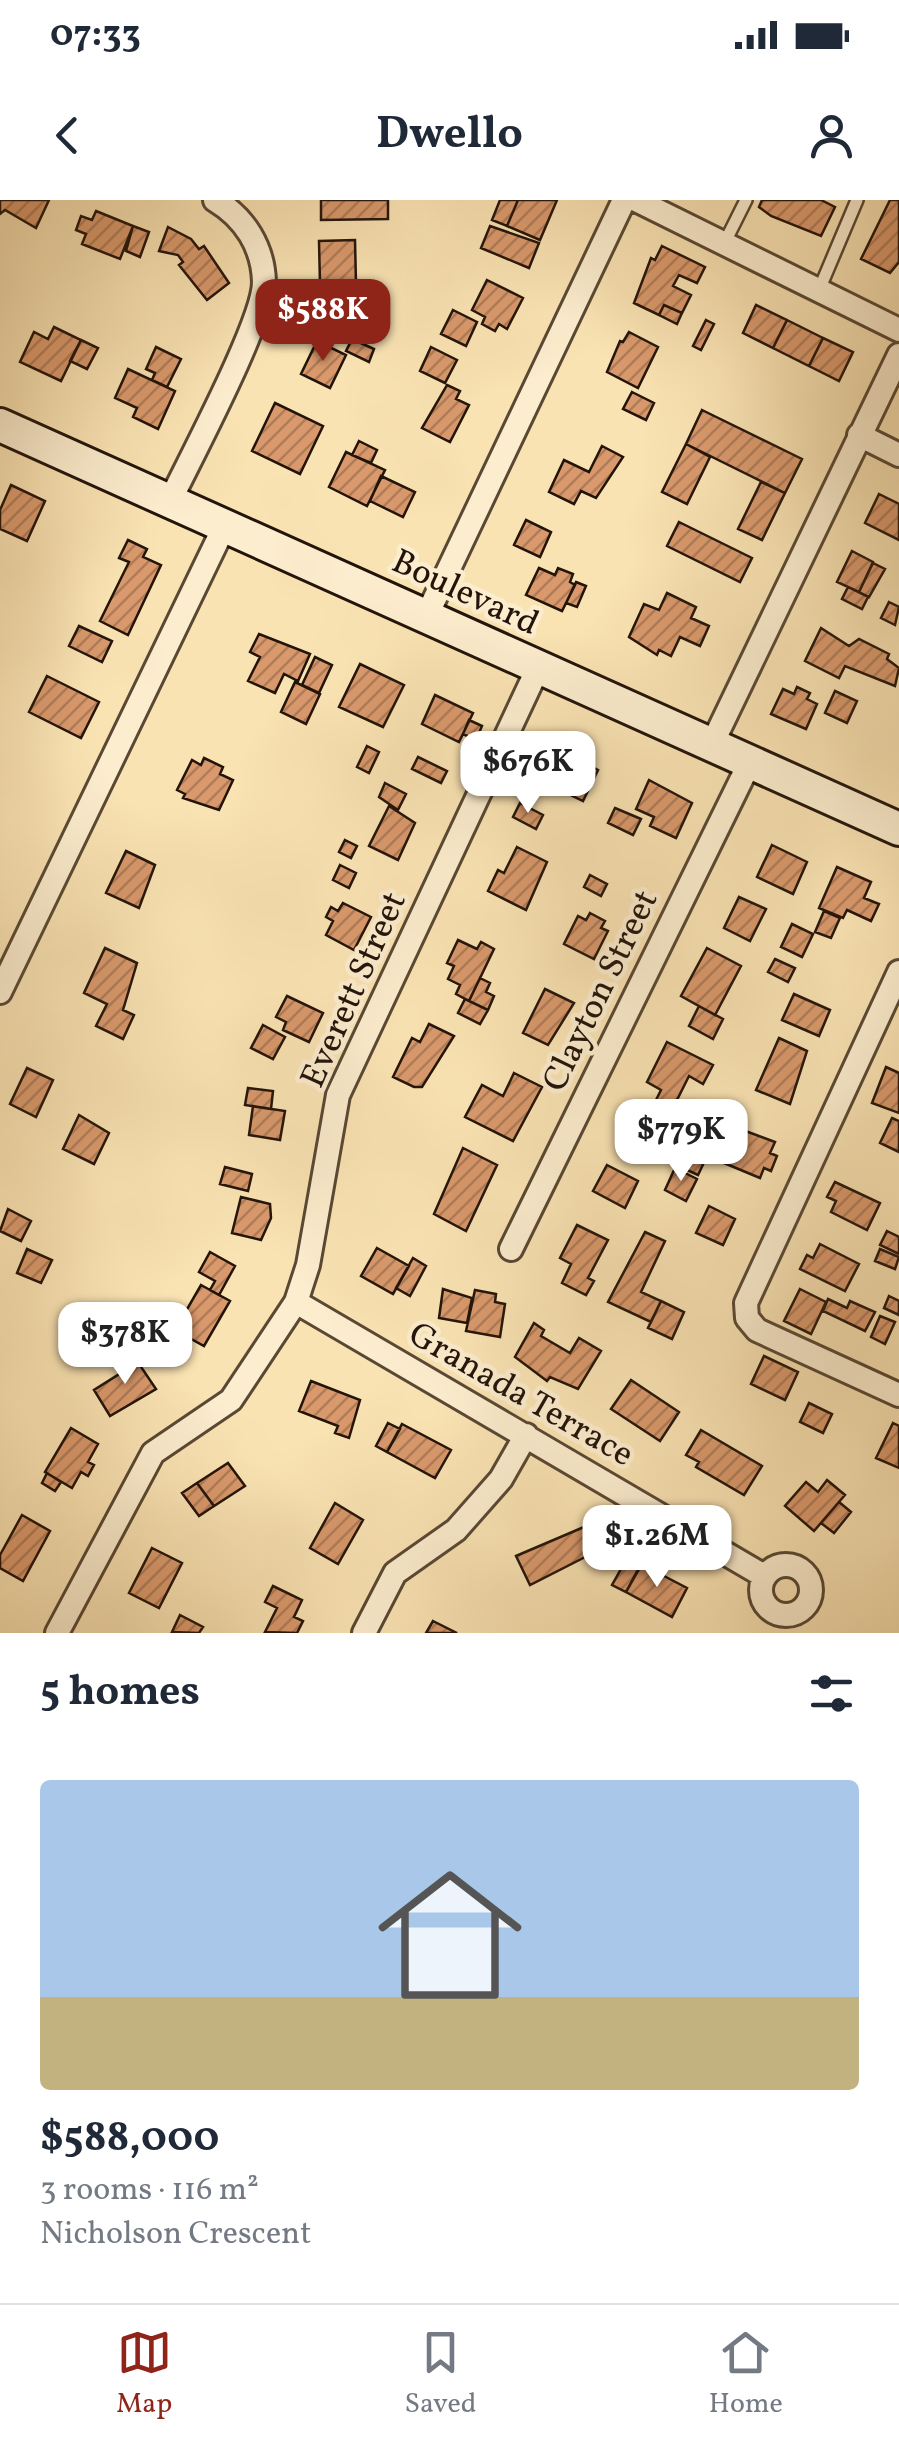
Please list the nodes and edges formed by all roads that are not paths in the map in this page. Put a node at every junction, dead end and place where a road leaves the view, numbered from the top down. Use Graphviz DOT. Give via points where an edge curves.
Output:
graph roads {
  1 [pos="215,200"];
  2 [pos="624,200"];
  3 [pos="636,200"];
  4 [pos="746,200"];
  5 [pos="857,200"];
  6 [pos="724,242"];
  7 [pos="819,290"];
  8 [pos="899,330"];
  9 [pos="899,355"];
  10 [pos="0,425"];
  11 [pos="859,435"];
  12 [pos="899,455"];
  13 [pos="170,502"];
  14 [pos="224,527"];
  15 [pos="427,615"];
  16 [pos="538,668"];
  17 [pos="712,744"];
  18 [pos="750,762"];
  19 [pos="899,829"];
  20 [pos="899,972"];
  21 [pos="0,992"];
  22 [pos="510,1249"];
  23 [pos="296,1302"];
  24 [pos="899,1396"];
  25 [pos="526,1435"];
  26 [pos="764,1576"];
  27 [pos="57,1633"];
  28 [pos="364,1633"];
  1 -- 13 [label="street" via="255,240 262,304"];
  2 -- 15 [label="street"];
  3 -- 6 [label="street"];
  4 -- 6 [label="lane"];
  5 -- 7 [label="lane"];
  6 -- 7 [label="street"];
  7 -- 8 [label="street"];
  9 -- 11 [label="street"];
  10 -- 13 [label="street, Boulevard"];
  11 -- 12 [label="street"];
  11 -- 17 [label="street"];
  13 -- 14 [label="street, Boulevard"];
  14 -- 15 [label="street, Boulevard"];
  14 -- 21 [label="street"];
  15 -- 16 [label="street, Boulevard"];
  16 -- 17 [label="street, Boulevard"];
  16 -- 23 [label="street, Everett Street" via="338,1095"];
  17 -- 18 [label="street, Boulevard"];
  18 -- 19 [label="street, Boulevard"];
  18 -- 22 [label="street, Clayton Street"];
  20 -- 24 [label="street" via="746,1304 757,1330"];
  23 -- 25 [label="street, Granada Terrace"];
  23 -- 27 [label="street, Everett Street" via="231,1400 153,1453"];
  25 -- 26 [label="street, Granada Terrace"];
  25 -- 28 [label="street" via="500,1479 456,1530 394,1573"];
}
